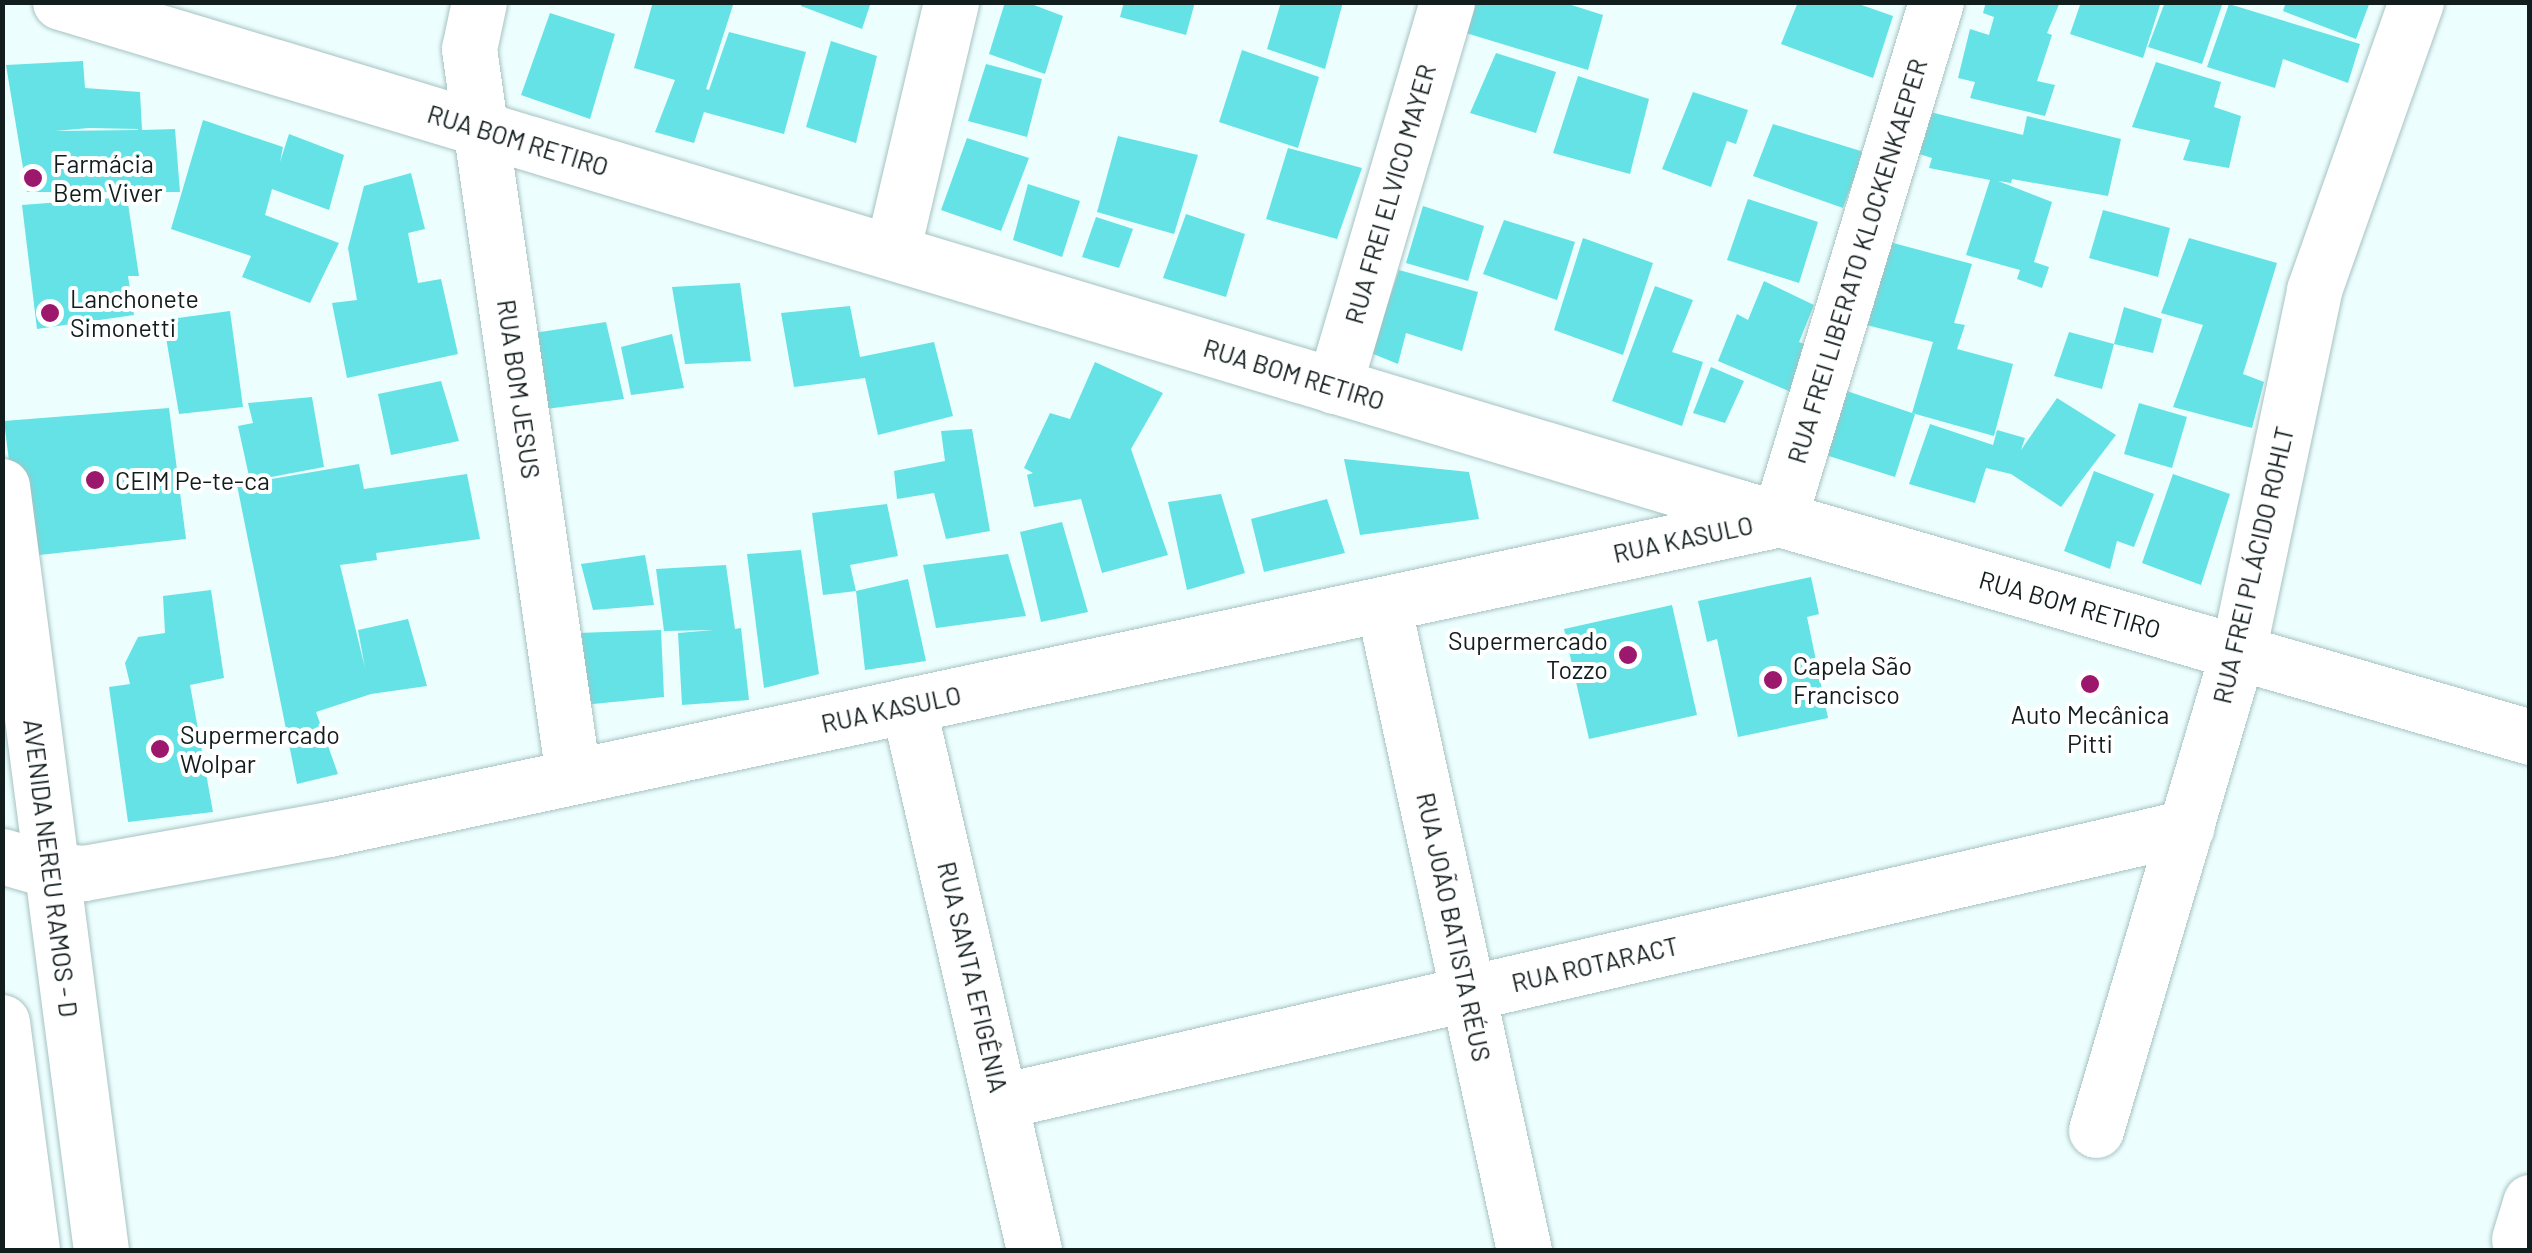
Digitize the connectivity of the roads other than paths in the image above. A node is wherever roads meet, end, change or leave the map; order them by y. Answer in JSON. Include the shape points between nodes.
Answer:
{"nodes":[{"id":1,"x":60,"y":2,"type":"edge"},
{"id":2,"x":479,"y":2,"type":"edge"},
{"id":3,"x":951,"y":2,"type":"edge"},
{"id":4,"x":1447,"y":2,"type":"edge"},
{"id":5,"x":1936,"y":2,"type":"edge"},
{"id":6,"x":2416,"y":2,"type":"edge"},
{"id":7,"x":482,"y":130,"type":"junction"},
{"id":8,"x":892,"y":252,"type":"junction"},
{"id":9,"x":1334,"y":386,"type":"junction"},
{"id":10,"x":2,"y":486,"type":"edge"},
{"id":11,"x":1779,"y":519,"type":"junction"},
{"id":12,"x":1383,"y":604,"type":"junction"},
{"id":13,"x":2238,"y":652,"type":"junction"},
{"id":14,"x":908,"y":705,"type":"junction"},
{"id":15,"x":2530,"y":738,"type":"edge"},
{"id":16,"x":573,"y":776,"type":"junction"},
{"id":17,"x":2187,"y":827,"type":"junction"},
{"id":18,"x":26,"y":863,"type":"edge"},
{"id":19,"x":1468,"y":993,"type":"junction"},
{"id":20,"x":2,"y":1022,"type":"edge"},
{"id":21,"x":1002,"y":1101,"type":"junction"},
{"id":22,"x":2096,"y":1130,"type":"dead end"},
{"id":23,"x":32,"y":1250,"type":"edge"},
{"id":24,"x":100,"y":1250,"type":"edge"},
{"id":25,"x":1034,"y":1250,"type":"edge"},
{"id":26,"x":1524,"y":1250,"type":"edge"}],
"edges":[{"from":1,"to":7,"type":"street","name":"RUA BOM RETIRO"},
{"from":2,"to":7,"type":"street","name":"RUA BOM JESUS","via":[[468,50]]},
{"from":3,"to":8,"type":"street"},
{"from":4,"to":9,"type":"street","name":"RUA FREI ELVICO MAYER"},
{"from":5,"to":11,"type":"street","name":"RUA FREI LIBERATO KLOCKENKAEPER"},
{"from":6,"to":13,"type":"street","name":"RUA FREI PLÁCIDO ROHLT","via":[[2314,290]]},
{"from":7,"to":8,"type":"street","name":"RUA BOM RETIRO"},
{"from":7,"to":16,"type":"street","name":"RUA BOM JESUS"},
{"from":8,"to":9,"type":"street","name":"RUA BOM RETIRO"},
{"from":9,"to":11,"type":"street","name":"RUA BOM RETIRO"},
{"from":10,"to":18,"type":"street","name":"AVENIDA NEREU RAMOS - D"},
{"from":11,"to":12,"type":"street","name":"RUA KASULO"},
{"from":11,"to":13,"type":"street","name":"RUA BOM RETIRO"},
{"from":12,"to":14,"type":"street","name":"RUA KASULO"},
{"from":12,"to":19,"type":"street","name":"RUA JOÃO BATISTA RÉUS"},
{"from":13,"to":15,"type":"street","name":"RUA BOM RETIRO"},
{"from":13,"to":17,"type":"street","name":"RUA FREI PLÁCIDO ROHLT"},
{"from":14,"to":16,"type":"street","name":"RUA KASULO"},
{"from":14,"to":21,"type":"street","name":"RUA SANTA EFIGÊNIA"},
{"from":16,"to":18,"type":"street","name":"RUA KASULO","via":[[84,873]]},
{"from":17,"to":19,"type":"street","name":"RUA ROTARACT"},
{"from":17,"to":22,"type":"street","name":"RUA FREI PLÁCIDO ROHLT"},
{"from":18,"to":24,"type":"street","name":"AVENIDA NEREU RAMOS - D"},
{"from":19,"to":21,"type":"street","name":"RUA ROTARACT"},
{"from":19,"to":26,"type":"street","name":"RUA JOÃO BATISTA RÉUS"},
{"from":20,"to":23,"type":"street"},
{"from":21,"to":25,"type":"street","name":"RUA SANTA EFIGÊNIA"}]}
